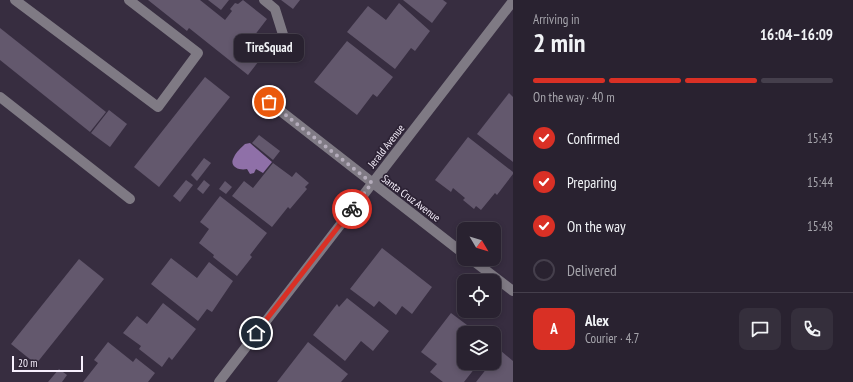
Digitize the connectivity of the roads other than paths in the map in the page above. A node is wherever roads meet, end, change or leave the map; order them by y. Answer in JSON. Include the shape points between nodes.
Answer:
{"nodes":[{"id":1,"x":15,"y":0,"type":"edge"},
{"id":2,"x":129,"y":0,"type":"edge"},
{"id":3,"x":264,"y":0,"type":"edge"},
{"id":4,"x":513,"y":1,"type":"edge"},
{"id":5,"x":286,"y":44,"type":"dead end"},
{"id":6,"x":0,"y":97,"type":"edge"},
{"id":7,"x":269,"y":102,"type":"dead end"},
{"id":8,"x":372,"y":183,"type":"junction"},
{"id":9,"x":130,"y":199,"type":"dead end"},
{"id":10,"x":457,"y":249,"type":"edge"},
{"id":11,"x":480,"y":266,"type":"edge"},
{"id":12,"x":513,"y":291,"type":"edge"},
{"id":13,"x":219,"y":382,"type":"edge"}],
"edges":[{"from":1,"to":2,"type":"street","via":[[158,107],[198,53]]},
{"from":3,"to":5,"type":"street","via":[[275,9]]},
{"from":4,"to":8,"type":"street","name":"Jerald Avenue"},
{"from":6,"to":9,"type":"street"},
{"from":7,"to":8,"type":"street","name":"Santa Cruz Avenue"},
{"from":8,"to":10,"type":"street","name":"Santa Cruz Avenue"},
{"from":8,"to":13,"type":"street","name":"Jerald Avenue"},
{"from":11,"to":12,"type":"street"}]}
